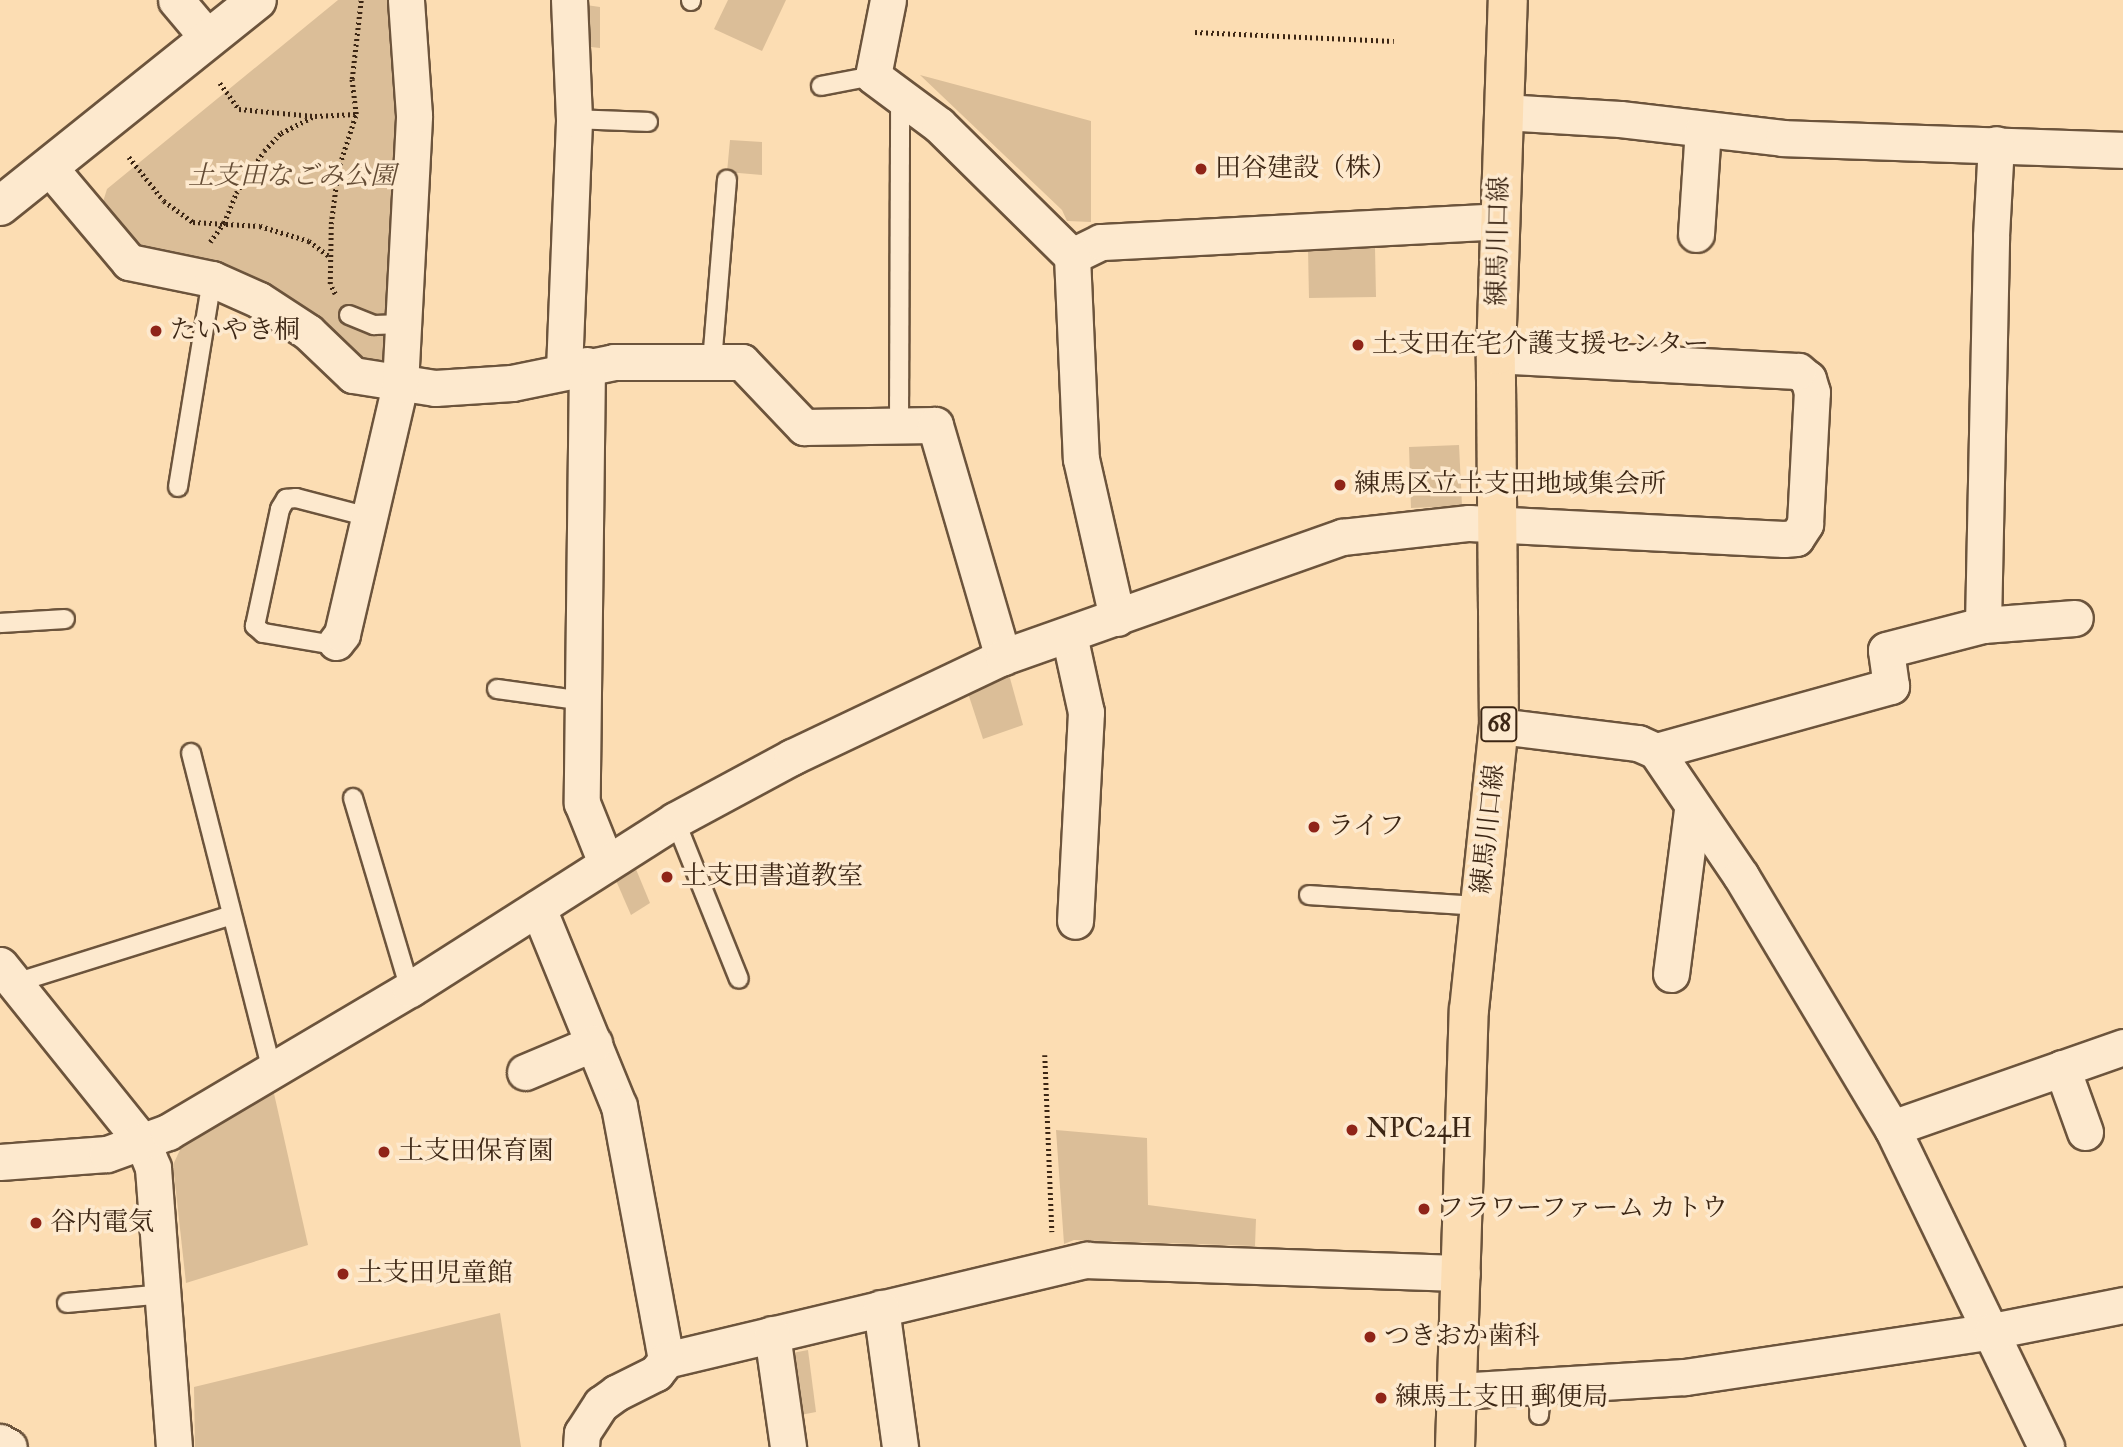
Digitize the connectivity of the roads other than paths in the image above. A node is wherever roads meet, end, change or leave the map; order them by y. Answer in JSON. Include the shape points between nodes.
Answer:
{"nodes":[{"id":1,"x":176,"y":0,"type":"edge"},
{"id":2,"x":257,"y":0,"type":"edge"},
{"id":3,"x":406,"y":0,"type":"edge"},
{"id":4,"x":569,"y":0,"type":"edge"},
{"id":5,"x":888,"y":0,"type":"edge"},
{"id":6,"x":1508,"y":0,"type":"edge"},
{"id":7,"x":208,"y":38,"type":"junction"},
{"id":8,"x":886,"y":84,"type":"junction"},
{"id":9,"x":821,"y":86,"type":"dead end"},
{"id":10,"x":1503,"y":112,"type":"junction"},
{"id":11,"x":574,"y":119,"type":"junction"},
{"id":12,"x":648,"y":122,"type":"dead end"},
{"id":13,"x":1703,"y":129,"type":"junction"},
{"id":14,"x":1996,"y":144,"type":"junction"},
{"id":15,"x":2123,"y":150,"type":"edge"},
{"id":16,"x":49,"y":167,"type":"junction"},
{"id":17,"x":727,"y":180,"type":"dead end"},
{"id":18,"x":0,"y":206,"type":"edge"},
{"id":19,"x":1500,"y":221,"type":"junction"},
{"id":20,"x":1696,"y":234,"type":"dead end"},
{"id":21,"x":1072,"y":256,"type":"junction"},
{"id":22,"x":208,"y":278,"type":"junction"},
{"id":23,"x":349,"y":315,"type":"road end"},
{"id":24,"x":403,"y":324,"type":"junction"},
{"id":25,"x":1496,"y":355,"type":"junction"},
{"id":26,"x":712,"y":362,"type":"junction"},
{"id":27,"x":576,"y":368,"type":"junction"},
{"id":28,"x":400,"y":385,"type":"junction"},
{"id":29,"x":898,"y":425,"type":"junction"},
{"id":30,"x":178,"y":488,"type":"dead end"},
{"id":31,"x":369,"y":517,"type":"junction"},
{"id":32,"x":1496,"y":526,"type":"junction"},
{"id":33,"x":1117,"y":618,"type":"junction"},
{"id":34,"x":2075,"y":618,"type":"dead end"},
{"id":35,"x":65,"y":619,"type":"dead end"},
{"id":36,"x":0,"y":624,"type":"edge"},
{"id":37,"x":1983,"y":625,"type":"junction"},
{"id":38,"x":1069,"y":635,"type":"junction"},
{"id":39,"x":336,"y":642,"type":"joint"},
{"id":40,"x":1003,"y":657,"type":"junction"},
{"id":41,"x":497,"y":689,"type":"dead end"},
{"id":42,"x":585,"y":701,"type":"junction"},
{"id":43,"x":1499,"y":726,"type":"junction"},
{"id":44,"x":1656,"y":751,"type":"junction"},
{"id":45,"x":191,"y":754,"type":"dead end"},
{"id":46,"x":353,"y":798,"type":"dead end"},
{"id":47,"x":1692,"y":808,"type":"junction"},
{"id":48,"x":674,"y":820,"type":"junction"},
{"id":49,"x":606,"y":863,"type":"junction"},
{"id":50,"x":1309,"y":895,"type":"dead end"},
{"id":51,"x":1480,"y":906,"type":"junction"},
{"id":52,"x":538,"y":908,"type":"junction"},
{"id":53,"x":232,"y":915,"type":"junction"},
{"id":54,"x":1075,"y":920,"type":"dead end"},
{"id":55,"x":8,"y":974,"type":"edge"},
{"id":56,"x":1671,"y":974,"type":"dead end"},
{"id":57,"x":740,"y":979,"type":"dead end"},
{"id":58,"x":410,"y":989,"type":"junction"},
{"id":59,"x":594,"y":1043,"type":"junction"},
{"id":60,"x":2123,"y":1047,"type":"edge"},
{"id":61,"x":2062,"y":1068,"type":"junction"},
{"id":62,"x":272,"y":1070,"type":"junction"},
{"id":63,"x":525,"y":1072,"type":"dead end"},
{"id":64,"x":1892,"y":1128,"type":"junction"},
{"id":65,"x":2085,"y":1132,"type":"dead end"},
{"id":66,"x":143,"y":1143,"type":"junction"},
{"id":67,"x":0,"y":1162,"type":"edge"},
{"id":68,"x":1462,"y":1273,"type":"junction"},
{"id":69,"x":164,"y":1294,"type":"junction"},
{"id":70,"x":67,"y":1303,"type":"dead end"},
{"id":71,"x":2123,"y":1305,"type":"edge"},
{"id":72,"x":881,"y":1308,"type":"junction"},
{"id":73,"x":1992,"y":1331,"type":"junction"},
{"id":74,"x":772,"y":1334,"type":"junction"},
{"id":75,"x":666,"y":1360,"type":"junction"},
{"id":76,"x":1457,"y":1391,"type":"junction"},
{"id":77,"x":0,"y":1442,"type":"edge"},
{"id":78,"x":9,"y":1447,"type":"edge"},
{"id":79,"x":174,"y":1447,"type":"edge"},
{"id":80,"x":581,"y":1447,"type":"edge"},
{"id":81,"x":788,"y":1447,"type":"edge"},
{"id":82,"x":900,"y":1447,"type":"edge"},
{"id":83,"x":1455,"y":1447,"type":"edge"},
{"id":84,"x":2046,"y":1447,"type":"edge"}],
"edges":[{"from":1,"to":7,"type":"street"},
{"from":2,"to":7,"type":"main road"},
{"from":3,"to":24,"type":"street","via":[[414,115]]},
{"from":4,"to":11,"type":"street"},
{"from":5,"to":8,"type":"street"},
{"from":6,"to":10,"type":"main road","name":"練馬川口線","number":"68"},
{"from":7,"to":16,"type":"main road"},
{"from":8,"to":9,"type":"lane"},
{"from":8,"to":21,"type":"street","via":[[939,125]]},
{"from":8,"to":29,"type":"lane"},
{"from":10,"to":13,"type":"street"},
{"from":10,"to":19,"type":"main road","name":"練馬川口線","number":"68"},
{"from":11,"to":12,"type":"lane"},
{"from":11,"to":27,"type":"street"},
{"from":13,"to":14,"type":"street","via":[[1830,141]]},
{"from":13,"to":20,"type":"street"},
{"from":14,"to":15,"type":"street"},
{"from":14,"to":37,"type":"street"},
{"from":16,"to":18,"type":"main road"},
{"from":16,"to":22,"type":"street","via":[[129,262]]},
{"from":17,"to":26,"type":"lane"},
{"from":19,"to":21,"type":"street","via":[[1101,242]]},
{"from":19,"to":25,"type":"main road","name":"練馬川口線","number":"68"},
{"from":21,"to":33,"type":"street","via":[[1081,459]]},
{"from":22,"to":28,"type":"street","via":[[259,300],[308,332],[352,374]]},
{"from":22,"to":30,"type":"lane"},
{"from":23,"to":24,"type":"lane","via":[[374,325]]},
{"from":24,"to":28,"type":"street"},
{"from":25,"to":32,"type":"main road","name":"練馬川口線","number":"68"},
{"from":25,"to":32,"type":"street","via":[[1798,371],[1808,379],[1812,392],[1805,524],[1797,538]]},
{"from":26,"to":27,"type":"street","via":[[614,362]]},
{"from":26,"to":29,"type":"street","via":[[742,362],[804,427]]},
{"from":27,"to":28,"type":"street","via":[[512,383],[435,388]]},
{"from":27,"to":42,"type":"street"},
{"from":28,"to":31,"type":"street"},
{"from":29,"to":40,"type":"street","via":[[934,425]]},
{"from":31,"to":39,"type":"street","via":[[342,634]]},
{"from":31,"to":39,"type":"lane","via":[[296,498],[286,499],[281,509],[255,626],[263,632]]},
{"from":32,"to":33,"type":"street","via":[[1461,523],[1342,537]]},
{"from":32,"to":43,"type":"main road","name":"練馬川口線","number":"68"},
{"from":33,"to":38,"type":"street"},
{"from":34,"to":37,"type":"street"},
{"from":35,"to":36,"type":"lane"},
{"from":37,"to":44,"type":"street","via":[[1886,650],[1891,686]]},
{"from":38,"to":40,"type":"street"},
{"from":38,"to":54,"type":"street","via":[[1086,712]]},
{"from":40,"to":48,"type":"street","via":[[792,757]]},
{"from":41,"to":42,"type":"lane"},
{"from":42,"to":49,"type":"street","via":[[582,803]]},
{"from":43,"to":44,"type":"street","via":[[1638,743]]},
{"from":43,"to":51,"type":"main road","name":"練馬川口線","number":"68"},
{"from":44,"to":47,"type":"street"},
{"from":45,"to":53,"type":"lane"},
{"from":46,"to":58,"type":"lane"},
{"from":47,"to":56,"type":"street"},
{"from":47,"to":64,"type":"street","via":[[1741,876]]},
{"from":48,"to":49,"type":"street"},
{"from":48,"to":57,"type":"lane"},
{"from":49,"to":52,"type":"street"},
{"from":50,"to":51,"type":"lane"},
{"from":51,"to":68,"type":"main road","name":"練馬川口線","number":"68","via":[[1469,1010]]},
{"from":52,"to":58,"type":"street"},
{"from":52,"to":59,"type":"street"},
{"from":53,"to":55,"type":"lane"},
{"from":53,"to":62,"type":"lane"},
{"from":55,"to":66,"type":"street"},
{"from":58,"to":62,"type":"street"},
{"from":59,"to":63,"type":"street"},
{"from":59,"to":75,"type":"street","via":[[619,1106]]},
{"from":60,"to":61,"type":"street"},
{"from":61,"to":64,"type":"street"},
{"from":61,"to":65,"type":"street"},
{"from":62,"to":66,"type":"street"},
{"from":64,"to":73,"type":"street"},
{"from":66,"to":67,"type":"street","via":[[107,1154]]},
{"from":66,"to":69,"type":"street","via":[[152,1168]]},
{"from":68,"to":72,"type":"street","via":[[1087,1259]]},
{"from":68,"to":76,"type":"main road","name":"練馬川口線","number":"68"},
{"from":69,"to":70,"type":"lane"},
{"from":69,"to":79,"type":"street"},
{"from":71,"to":73,"type":"street"},
{"from":72,"to":74,"type":"street"},
{"from":72,"to":82,"type":"street"},
{"from":73,"to":76,"type":"street","via":[[1540,1401]]},
{"from":73,"to":84,"type":"street"},
{"from":74,"to":75,"type":"street"},
{"from":74,"to":81,"type":"street"},
{"from":75,"to":80,"type":"street","via":[[656,1373],[601,1404],[582,1433]]},
{"from":76,"to":83,"type":"main road","name":"練馬川口線","number":"68"},
{"from":77,"to":78,"type":"street"}]}
